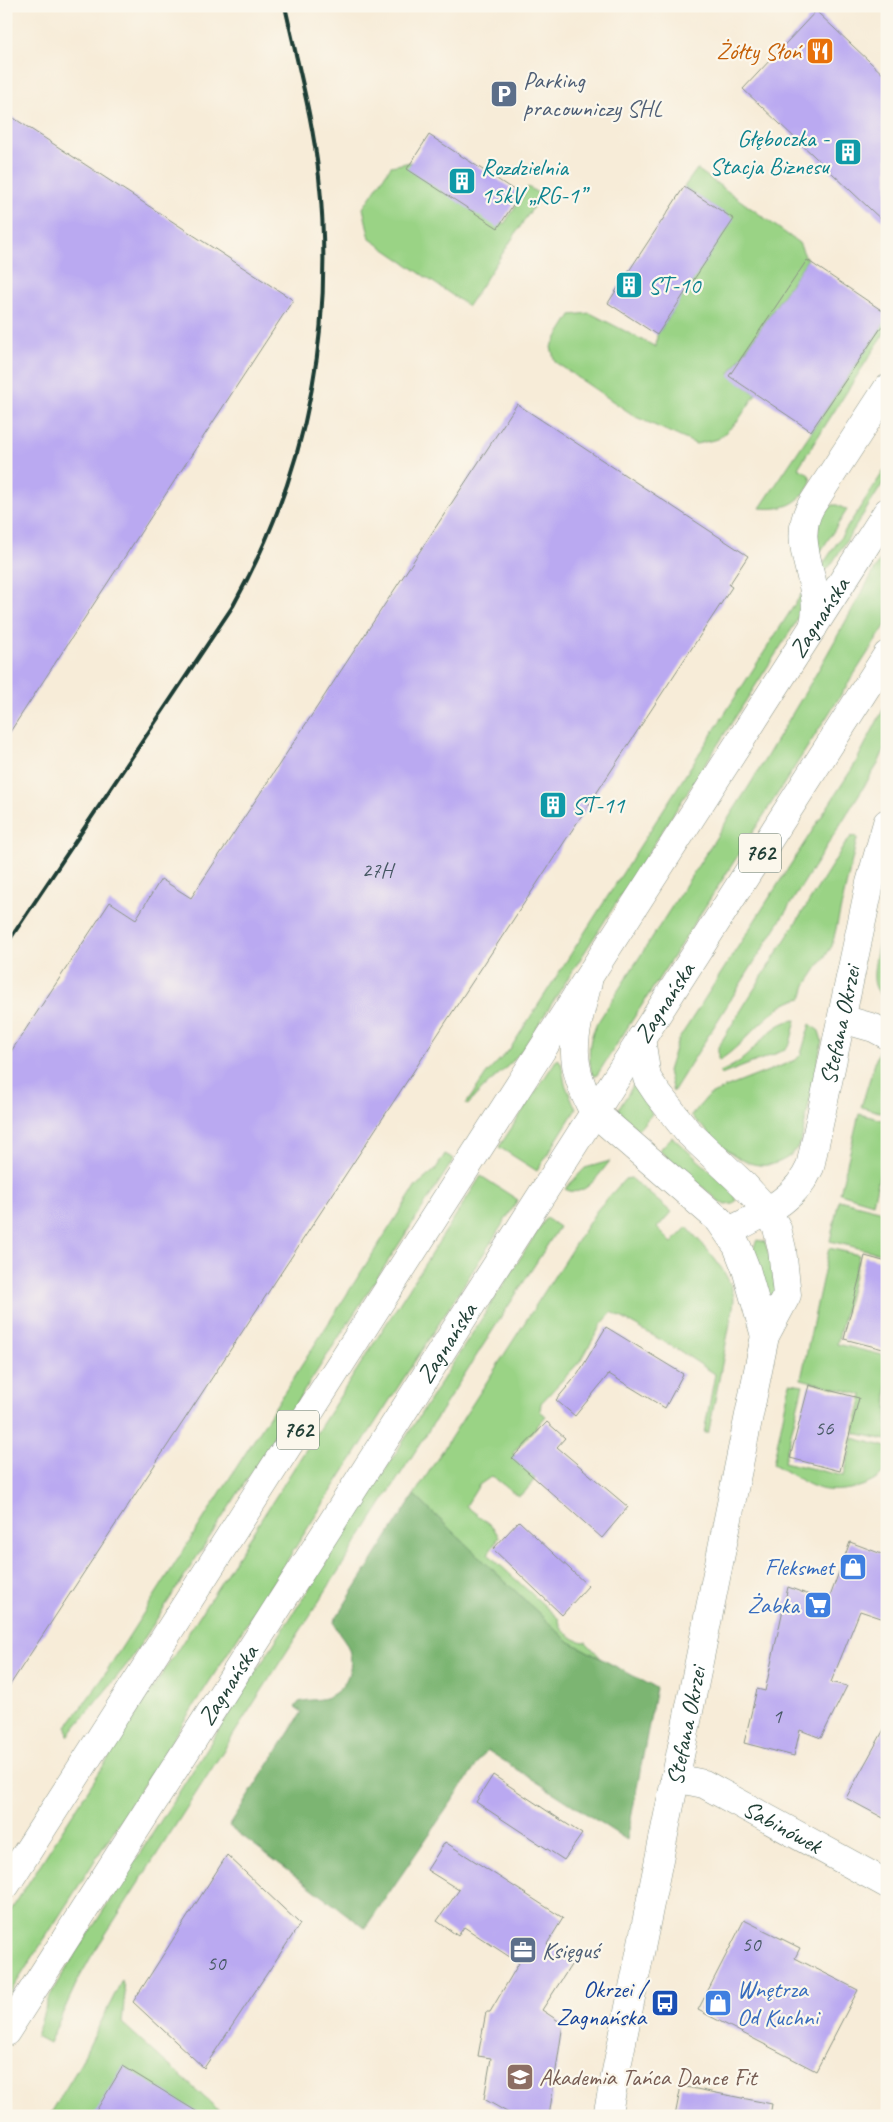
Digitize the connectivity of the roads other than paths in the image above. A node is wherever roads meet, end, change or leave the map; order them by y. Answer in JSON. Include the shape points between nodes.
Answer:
{"nodes":[{"id":1,"x":887,"y":389,"type":"edge"},
{"id":2,"x":887,"y":512,"type":"edge"},
{"id":3,"x":813,"y":628,"type":"junction"},
{"id":4,"x":887,"y":655,"type":"edge"},
{"id":5,"x":887,"y":823,"type":"edge"},
{"id":6,"x":590,"y":975,"type":"junction"},
{"id":7,"x":842,"y":1019,"type":"junction"},
{"id":8,"x":887,"y":1035,"type":"edge"},
{"id":9,"x":641,"y":1038,"type":"junction"},
{"id":10,"x":594,"y":1112,"type":"junction"},
{"id":11,"x":767,"y":1210,"type":"junction"},
{"id":12,"x":728,"y":1232,"type":"junction"},
{"id":13,"x":765,"y":1336,"type":"junction"},
{"id":14,"x":675,"y":1778,"type":"junction"},
{"id":15,"x":887,"y":1884,"type":"edge"},
{"id":16,"x":6,"y":1885,"type":"edge"},
{"id":17,"x":6,"y":2032,"type":"edge"},
{"id":18,"x":607,"y":2116,"type":"edge"}],
"edges":[{"from":1,"to":3,"type":"main road","via":[[804,520],[802,536],[816,598]]},
{"from":2,"to":3,"type":"main road","name":"Zagnańska","number":"762"},
{"from":3,"to":6,"type":"main road","name":"Zagnańska","number":"762"},
{"from":4,"to":9,"type":"main road","name":"Zagnańska","number":"762"},
{"from":5,"to":7,"type":"main road","name":"Stefana Okrzei","via":[[870,883]]},
{"from":6,"to":10,"type":"main road","name":"Stefana Okrzei","via":[[574,1035],[574,1054],[582,1092]]},
{"from":6,"to":16,"type":"main road","name":"Zagnańska","number":"762"},
{"from":7,"to":8,"type":"main road"},
{"from":7,"to":11,"type":"main road","name":"Stefana Okrzei","via":[[810,1167],[797,1190]]},
{"from":9,"to":10,"type":"main road","name":"Zagnańska","number":"762"},
{"from":9,"to":11,"type":"main road","name":"Stefana Okrzei","via":[[647,1078],[657,1093],[687,1131]]},
{"from":10,"to":12,"type":"main road","name":"Stefana Okrzei","via":[[719,1220]]},
{"from":10,"to":17,"type":"main road","name":"Zagnańska","number":"762"},
{"from":11,"to":12,"type":"main road","name":"Stefana Okrzei"},
{"from":11,"to":13,"type":"main road","name":"Stefana Okrzei","via":[[777,1228],[782,1249],[787,1295]]},
{"from":12,"to":13,"type":"main road","name":"Stefana Okrzei","via":[[746,1268]]},
{"from":13,"to":14,"type":"main road","name":"Stefana Okrzei"},
{"from":14,"to":15,"type":"main road","name":"Sabinówek","via":[[704,1784]]},
{"from":14,"to":18,"type":"main road","name":"Stefana Okrzei"}]}
